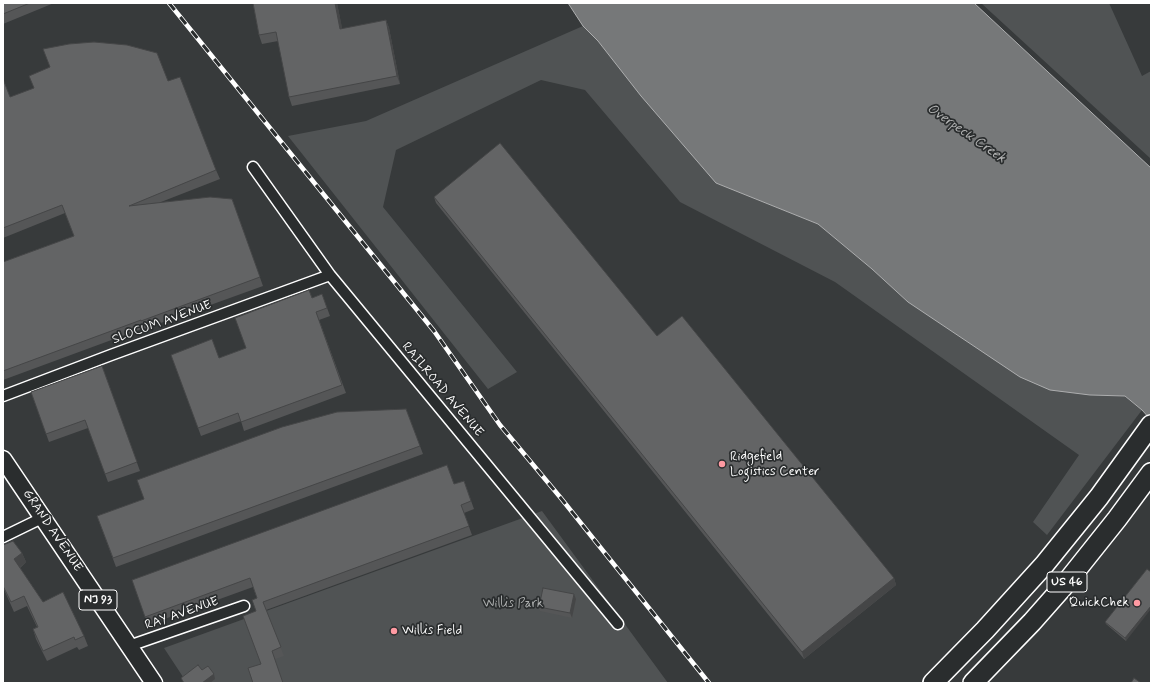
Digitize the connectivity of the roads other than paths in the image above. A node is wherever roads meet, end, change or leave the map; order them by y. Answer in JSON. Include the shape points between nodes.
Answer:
{"nodes":[{"id":1,"x":253,"y":167,"type":"dead end"},
{"id":2,"x":330,"y":275,"type":"junction"},
{"id":3,"x":3,"y":396,"type":"edge"},
{"id":4,"x":1151,"y":425,"type":"edge"},
{"id":5,"x":3,"y":459,"type":"edge"},
{"id":6,"x":1151,"y":473,"type":"edge"},
{"id":7,"x":42,"y":518,"type":"junction"},
{"id":8,"x":3,"y":537,"type":"edge"},
{"id":9,"x":244,"y":606,"type":"dead end"},
{"id":10,"x":618,"y":624,"type":"dead end"},
{"id":11,"x":129,"y":646,"type":"junction"},
{"id":12,"x":154,"y":683,"type":"edge"},
{"id":13,"x":933,"y":683,"type":"edge"},
{"id":14,"x":974,"y":683,"type":"edge"}],
"edges":[{"from":1,"to":2,"type":"street","name":"RAILROAD AVENUE"},
{"from":2,"to":3,"type":"street","name":"SLOCUM AVENUE"},
{"from":2,"to":10,"type":"street","name":"RAILROAD AVENUE"},
{"from":4,"to":13,"type":"highway","number":"US 46","via":[[1099,497],[1030,582]]},
{"from":5,"to":7,"type":"main road","name":"GRAND AVENUE","number":"NJ 93"},
{"from":6,"to":14,"type":"highway","number":"US 46","via":[[1065,584]]},
{"from":7,"to":8,"type":"street"},
{"from":7,"to":11,"type":"main road","name":"GRAND AVENUE","number":"NJ 93"},
{"from":9,"to":11,"type":"street","name":"RAY AVENUE"},
{"from":11,"to":12,"type":"main road","name":"GRAND AVENUE","number":"NJ 93"}]}
